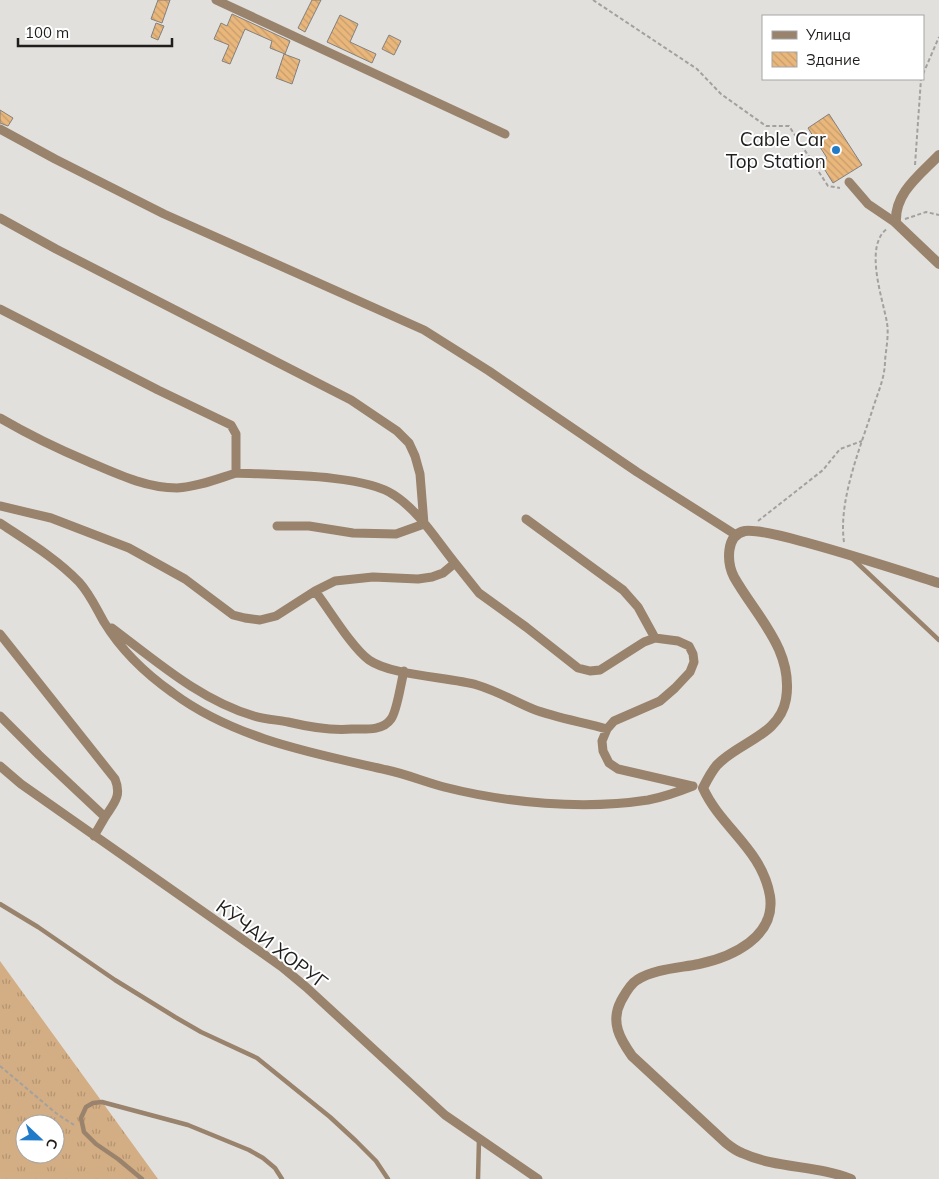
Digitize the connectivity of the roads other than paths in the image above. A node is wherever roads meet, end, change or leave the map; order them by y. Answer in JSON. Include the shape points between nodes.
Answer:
{"nodes":[{"id":1,"x":216,"y":0,"type":"edge"},
{"id":2,"x":0,"y":129,"type":"edge"},
{"id":3,"x":505,"y":134,"type":"dead end"},
{"id":4,"x":939,"y":155,"type":"edge"},
{"id":5,"x":852,"y":185,"type":"road end"},
{"id":6,"x":0,"y":218,"type":"edge"},
{"id":7,"x":896,"y":223,"type":"junction"},
{"id":8,"x":939,"y":264,"type":"edge"},
{"id":9,"x":0,"y":309,"type":"edge"},
{"id":10,"x":0,"y":418,"type":"edge"},
{"id":11,"x":236,"y":473,"type":"junction"},
{"id":12,"x":0,"y":506,"type":"edge"},
{"id":13,"x":526,"y":519,"type":"dead end"},
{"id":14,"x":0,"y":523,"type":"edge"},
{"id":15,"x":424,"y":524,"type":"junction"},
{"id":16,"x":277,"y":526,"type":"dead end"},
{"id":17,"x":740,"y":533,"type":"junction"},
{"id":18,"x":848,"y":554,"type":"junction"},
{"id":19,"x":455,"y":563,"type":"junction"},
{"id":20,"x":939,"y":583,"type":"edge"},
{"id":21,"x":315,"y":591,"type":"junction"},
{"id":22,"x":104,"y":622,"type":"junction"},
{"id":23,"x":0,"y":634,"type":"edge"},
{"id":24,"x":655,"y":638,"type":"junction"},
{"id":25,"x":939,"y":640,"type":"edge"},
{"id":26,"x":404,"y":672,"type":"junction"},
{"id":27,"x":0,"y":716,"type":"edge"},
{"id":28,"x":607,"y":729,"type":"junction"},
{"id":29,"x":0,"y":766,"type":"edge"},
{"id":30,"x":698,"y":787,"type":"junction"},
{"id":31,"x":105,"y":818,"type":"junction"},
{"id":32,"x":94,"y":836,"type":"junction"},
{"id":33,"x":0,"y":904,"type":"edge"},
{"id":34,"x":479,"y":1140,"type":"junction"},
{"id":35,"x":142,"y":1179,"type":"edge"},
{"id":36,"x":282,"y":1179,"type":"edge"},
{"id":37,"x":388,"y":1179,"type":"edge"},
{"id":38,"x":478,"y":1179,"type":"edge"},
{"id":39,"x":538,"y":1179,"type":"edge"},
{"id":40,"x":852,"y":1179,"type":"edge"}],
"edges":[{"from":1,"to":3,"type":"street"},
{"from":2,"to":17,"type":"street","via":[[164,214],[424,330],[637,472]]},
{"from":4,"to":7,"type":"street","via":[[903,192],[895,215]]},
{"from":5,"to":7,"type":"street","via":[[868,204]]},
{"from":6,"to":15,"type":"street","via":[[351,400],[397,431],[409,443],[415,456],[420,474]]},
{"from":7,"to":8,"type":"street"},
{"from":9,"to":11,"type":"street","via":[[231,425],[236,434]]},
{"from":10,"to":11,"type":"street","via":[[37,439],[119,475],[161,487],[194,486]]},
{"from":11,"to":15,"type":"street","via":[[320,478],[380,487],[406,504]]},
{"from":12,"to":21,"type":"street","via":[[51,518],[129,548],[185,579],[233,615],[260,620],[276,616]]},
{"from":13,"to":24,"type":"street","via":[[623,590],[638,607]]},
{"from":14,"to":22,"type":"street","via":[[53,559],[79,582]]},
{"from":15,"to":16,"type":"street","via":[[388,534]]},
{"from":15,"to":19,"type":"street"},
{"from":17,"to":18,"type":"street","via":[[778,535]]},
{"from":17,"to":30,"type":"street","via":[[730,547],[729,559],[734,575],[782,654],[787,676],[786,701],[766,732],[716,765]]},
{"from":18,"to":20,"type":"street"},
{"from":18,"to":25,"type":"lane"},
{"from":19,"to":21,"type":"street","via":[[432,577],[354,578],[335,581]]},
{"from":19,"to":24,"type":"street","via":[[479,593],[578,668],[600,670]]},
{"from":21,"to":26,"type":"street","via":[[360,652],[370,661]]},
{"from":22,"to":26,"type":"street","via":[[167,670],[205,694],[254,716],[307,726],[349,730],[378,728],[386,724],[392,718]]},
{"from":22,"to":30,"type":"street","via":[[120,645],[150,675],[194,707],[262,738],[297,749],[400,772],[460,790],[533,802],[619,803],[649,800]]},
{"from":23,"to":31,"type":"street","via":[[115,779],[118,794]]},
{"from":24,"to":28,"type":"street","via":[[678,641],[688,646],[694,662],[690,672],[660,701],[614,721]]},
{"from":26,"to":28,"type":"street","via":[[474,684],[542,712]]},
{"from":27,"to":31,"type":"street"},
{"from":28,"to":30,"type":"street","via":[[602,741],[603,751],[609,763],[618,769]]},
{"from":29,"to":32,"type":"street","name":"КӮЧАИ ХОРУГ"},
{"from":30,"to":40,"type":"street","via":[[750,850],[764,874],[770,897],[766,925],[758,937],[737,951],[635,981],[616,1009],[616,1028],[632,1056],[726,1143],[759,1159]]},
{"from":31,"to":32,"type":"street"},
{"from":32,"to":34,"type":"street","name":"КӮЧАИ ХОРУГ","via":[[282,967],[439,1110]]},
{"from":33,"to":37,"type":"lane","via":[[175,1017],[257,1058],[337,1123],[376,1161]]},
{"from":34,"to":38,"type":"lane"},
{"from":34,"to":39,"type":"street","name":"КӮЧАИ ХОРУГ"},
{"from":35,"to":36,"type":"lane","via":[[84,1132],[81,1118],[86,1107],[102,1102],[188,1125],[263,1158]]}]}
